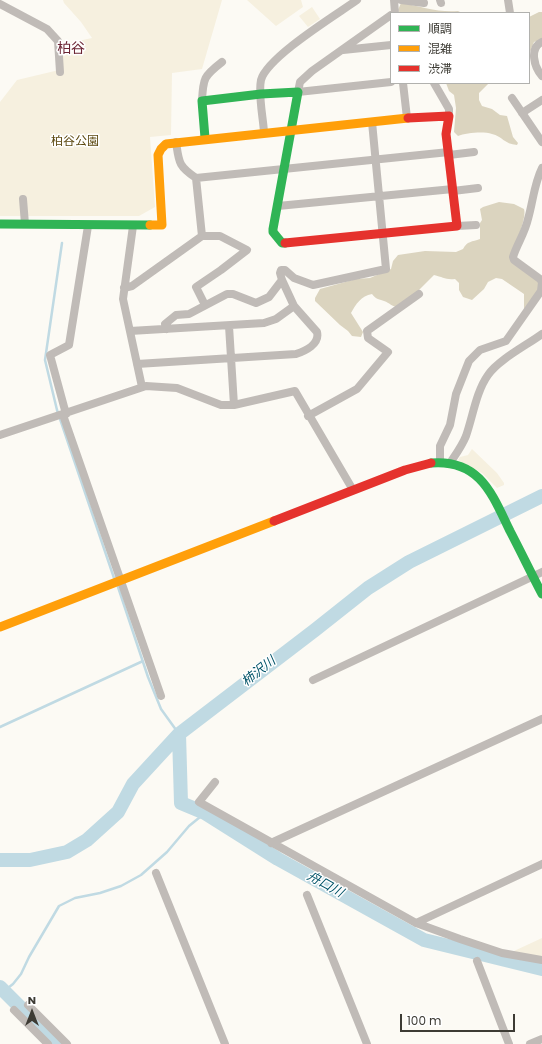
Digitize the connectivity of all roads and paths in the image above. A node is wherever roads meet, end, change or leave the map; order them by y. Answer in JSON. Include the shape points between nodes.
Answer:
{"nodes":[{"id":1,"x":357,"y":0,"type":"edge"},
{"id":2,"x":394,"y":0,"type":"edge"},
{"id":3,"x":401,"y":0,"type":"edge"},
{"id":4,"x":508,"y":0,"type":"edge"},
{"id":5,"x":424,"y":3,"type":"dead end"},
{"id":6,"x":0,"y":4,"type":"edge"},
{"id":7,"x":394,"y":12,"type":"edge"},
{"id":8,"x":510,"y":12,"type":"edge"},
{"id":9,"x":390,"y":16,"type":"edge"},
{"id":10,"x":542,"y":42,"type":"edge"},
{"id":11,"x":390,"y":45,"type":"edge"},
{"id":12,"x":342,"y":50,"type":"junction"},
{"id":13,"x":531,"y":58,"type":"edge"},
{"id":14,"x":222,"y":62,"type":"dead end"},
{"id":15,"x":60,"y":72,"type":"dead end"},
{"id":16,"x":542,"y":76,"type":"edge"},
{"id":17,"x":390,"y":82,"type":"edge"},
{"id":18,"x":404,"y":84,"type":"edge"},
{"id":19,"x":435,"y":84,"type":"edge"},
{"id":20,"x":298,"y":92,"type":"junction"},
{"id":21,"x":261,"y":94,"type":"junction"},
{"id":22,"x":512,"y":98,"type":"dead end"},
{"id":23,"x":542,"y":100,"type":"edge"},
{"id":24,"x":202,"y":101,"type":"junction"},
{"id":25,"x":522,"y":113,"type":"junction"},
{"id":26,"x":449,"y":116,"type":"junction"},
{"id":27,"x":407,"y":118,"type":"junction"},
{"id":28,"x":372,"y":122,"type":"junction"},
{"id":29,"x":291,"y":130,"type":"junction"},
{"id":30,"x":264,"y":132,"type":"junction"},
{"id":31,"x":205,"y":138,"type":"junction"},
{"id":32,"x":176,"y":142,"type":"junction"},
{"id":33,"x":542,"y":142,"type":"edge"},
{"id":34,"x":474,"y":152,"type":"dead end"},
{"id":35,"x":449,"y":153,"type":"junction"},
{"id":36,"x":376,"y":159,"type":"junction"},
{"id":37,"x":542,"y":168,"type":"edge"},
{"id":38,"x":284,"y":169,"type":"junction"},
{"id":39,"x":196,"y":178,"type":"junction"},
{"id":40,"x":540,"y":178,"type":"edge"},
{"id":41,"x":478,"y":188,"type":"dead end"},
{"id":42,"x":453,"y":190,"type":"junction"},
{"id":43,"x":379,"y":196,"type":"junction"},
{"id":44,"x":23,"y":199,"type":"dead end"},
{"id":45,"x":278,"y":206,"type":"junction"},
{"id":46,"x":0,"y":224,"type":"edge"},
{"id":47,"x":25,"y":224,"type":"junction"},
{"id":48,"x":476,"y":225,"type":"dead end"},
{"id":49,"x":88,"y":226,"type":"junction"},
{"id":50,"x":133,"y":226,"type":"junction"},
{"id":51,"x":457,"y":226,"type":"junction"},
{"id":52,"x":384,"y":233,"type":"junction"},
{"id":53,"x":202,"y":236,"type":"junction"},
{"id":54,"x":282,"y":280,"type":"junction"},
{"id":55,"x":124,"y":288,"type":"junction"},
{"id":56,"x":419,"y":294,"type":"dead end"},
{"id":57,"x":205,"y":305,"type":"junction"},
{"id":58,"x":294,"y":306,"type":"junction"},
{"id":59,"x":229,"y":326,"type":"junction"},
{"id":60,"x":167,"y":329,"type":"junction"},
{"id":61,"x":130,"y":331,"type":"junction"},
{"id":62,"x":542,"y":334,"type":"edge"},
{"id":63,"x":230,"y":358,"type":"junction"},
{"id":64,"x":137,"y":364,"type":"junction"},
{"id":65,"x":142,"y":387,"type":"junction"},
{"id":66,"x":234,"y":405,"type":"junction"},
{"id":67,"x":64,"y":414,"type":"junction"},
{"id":68,"x":308,"y":416,"type":"junction"},
{"id":69,"x":0,"y":435,"type":"edge"},
{"id":70,"x":440,"y":462,"type":"junction"},
{"id":71,"x":450,"y":463,"type":"junction"},
{"id":72,"x":353,"y":490,"type":"junction"},
{"id":73,"x":538,"y":574,"type":"edge"},
{"id":74,"x":121,"y":581,"type":"junction"},
{"id":75,"x":542,"y":594,"type":"edge"},
{"id":76,"x":0,"y":627,"type":"edge"},
{"id":77,"x":313,"y":680,"type":"dead end"},
{"id":78,"x":161,"y":696,"type":"dead end"},
{"id":79,"x":542,"y":719,"type":"edge"},
{"id":80,"x":215,"y":782,"type":"dead end"},
{"id":81,"x":271,"y":843,"type":"junction"},
{"id":82,"x":542,"y":864,"type":"edge"},
{"id":83,"x":156,"y":873,"type":"dead end"},
{"id":84,"x":307,"y":895,"type":"dead end"},
{"id":85,"x":416,"y":922,"type":"junction"},
{"id":86,"x":542,"y":960,"type":"edge"},
{"id":87,"x":477,"y":961,"type":"dead end"},
{"id":88,"x":28,"y":1005,"type":"dead end"},
{"id":89,"x":14,"y":1010,"type":"dead end"},
{"id":90,"x":542,"y":1039,"type":"edge"},
{"id":91,"x":48,"y":1044,"type":"edge"},
{"id":92,"x":67,"y":1044,"type":"edge"},
{"id":93,"x":225,"y":1044,"type":"edge"},
{"id":94,"x":367,"y":1044,"type":"edge"},
{"id":95,"x":509,"y":1044,"type":"edge"},
{"id":96,"x":530,"y":1044,"type":"edge"}],
"edges":[{"from":1,"to":21,"type":"street","via":[[293,44],[267,68],[261,82]]},
{"from":2,"to":7,"type":"street"},
{"from":3,"to":5,"type":"street"},
{"from":4,"to":8,"type":"street"},
{"from":6,"to":15,"type":"street","via":[[47,29],[58,41]]},
{"from":9,"to":12,"type":"street"},
{"from":10,"to":13,"type":"street","via":[[534,48]]},
{"from":11,"to":12,"type":"street"},
{"from":12,"to":20,"type":"street","via":[[300,82]]},
{"from":13,"to":16,"type":"street"},
{"from":14,"to":24,"type":"street","via":[[208,73],[203,84]]},
{"from":17,"to":20,"type":"street"},
{"from":18,"to":27,"type":"street"},
{"from":19,"to":26,"type":"street","via":[[449,109]]},
{"from":20,"to":21,"type":"street"},
{"from":20,"to":29,"type":"street"},
{"from":21,"to":24,"type":"street"},
{"from":21,"to":30,"type":"street"},
{"from":22,"to":25,"type":"street"},
{"from":23,"to":25,"type":"street"},
{"from":24,"to":31,"type":"street"},
{"from":25,"to":33,"type":"street"},
{"from":26,"to":27,"type":"street"},
{"from":26,"to":35,"type":"street","via":[[446,134]]},
{"from":27,"to":28,"type":"street"},
{"from":28,"to":29,"type":"street"},
{"from":28,"to":36,"type":"street"},
{"from":29,"to":30,"type":"street"},
{"from":29,"to":38,"type":"street"},
{"from":30,"to":31,"type":"street"},
{"from":31,"to":32,"type":"street"},
{"from":32,"to":39,"type":"street","via":[[182,166]]},
{"from":32,"to":50,"type":"street","via":[[166,144],[158,155],[162,225]]},
{"from":34,"to":35,"type":"street"},
{"from":35,"to":36,"type":"street"},
{"from":35,"to":42,"type":"street"},
{"from":36,"to":38,"type":"street"},
{"from":36,"to":43,"type":"street"},
{"from":37,"to":40,"type":"street"},
{"from":38,"to":39,"type":"street"},
{"from":38,"to":45,"type":"street"},
{"from":39,"to":53,"type":"street"},
{"from":40,"to":70,"type":"street","via":[[523,236],[513,257],[540,279],[541,291],[506,340],[480,350],[469,361],[456,394],[450,425],[440,446]]},
{"from":41,"to":42,"type":"street"},
{"from":42,"to":43,"type":"street"},
{"from":42,"to":51,"type":"street"},
{"from":43,"to":45,"type":"street"},
{"from":43,"to":52,"type":"street"},
{"from":44,"to":47,"type":"street"},
{"from":45,"to":52,"type":"street","via":[[272,232],[282,243]]},
{"from":46,"to":47,"type":"street"},
{"from":47,"to":49,"type":"street"},
{"from":48,"to":51,"type":"street"},
{"from":49,"to":50,"type":"street"},
{"from":49,"to":67,"type":"street","via":[[70,345],[50,355]]},
{"from":50,"to":55,"type":"street"},
{"from":51,"to":52,"type":"street"},
{"from":52,"to":54,"type":"street","via":[[386,269],[313,285],[294,278],[288,271],[281,270]]},
{"from":53,"to":55,"type":"street","via":[[140,281]]},
{"from":53,"to":57,"type":"street","via":[[217,236],[247,250],[196,287]]},
{"from":54,"to":57,"type":"street","via":[[269,297],[260,302],[251,302],[230,293]]},
{"from":54,"to":58,"type":"street"},
{"from":55,"to":61,"type":"street","via":[[123,303]]},
{"from":56,"to":68,"type":"street","via":[[367,331],[368,338],[388,352],[357,389]]},
{"from":57,"to":60,"type":"street","via":[[189,314],[176,315],[165,324]]},
{"from":58,"to":59,"type":"street","via":[[271,322]]},
{"from":58,"to":63,"type":"street","via":[[317,332],[314,344],[296,354]]},
{"from":59,"to":60,"type":"street"},
{"from":59,"to":63,"type":"street"},
{"from":60,"to":61,"type":"street"},
{"from":61,"to":64,"type":"street"},
{"from":62,"to":71,"type":"street","via":[[506,358],[488,374],[479,393],[465,438]]},
{"from":63,"to":64,"type":"street"},
{"from":63,"to":66,"type":"street"},
{"from":64,"to":65,"type":"street"},
{"from":65,"to":66,"type":"street","via":[[177,388],[221,405]]},
{"from":65,"to":67,"type":"street"},
{"from":66,"to":68,"type":"street","via":[[295,391]]},
{"from":67,"to":69,"type":"street"},
{"from":67,"to":74,"type":"street"},
{"from":68,"to":72,"type":"street"},
{"from":70,"to":71,"type":"street"},
{"from":70,"to":72,"type":"street","via":[[419,465]]},
{"from":71,"to":73,"type":"street","via":[[472,473],[490,490],[510,532]]},
{"from":72,"to":74,"type":"street"},
{"from":73,"to":75,"type":"street"},
{"from":73,"to":77,"type":"street"},
{"from":74,"to":76,"type":"street"},
{"from":74,"to":78,"type":"street"},
{"from":79,"to":81,"type":"street"},
{"from":80,"to":81,"type":"street","via":[[199,802]]},
{"from":81,"to":85,"type":"street"},
{"from":82,"to":85,"type":"street"},
{"from":83,"to":93,"type":"street"},
{"from":84,"to":94,"type":"street"},
{"from":85,"to":86,"type":"street","via":[[502,952]]},
{"from":87,"to":95,"type":"street"},
{"from":88,"to":92,"type":"street"},
{"from":89,"to":91,"type":"street"},
{"from":90,"to":96,"type":"street"}]}
